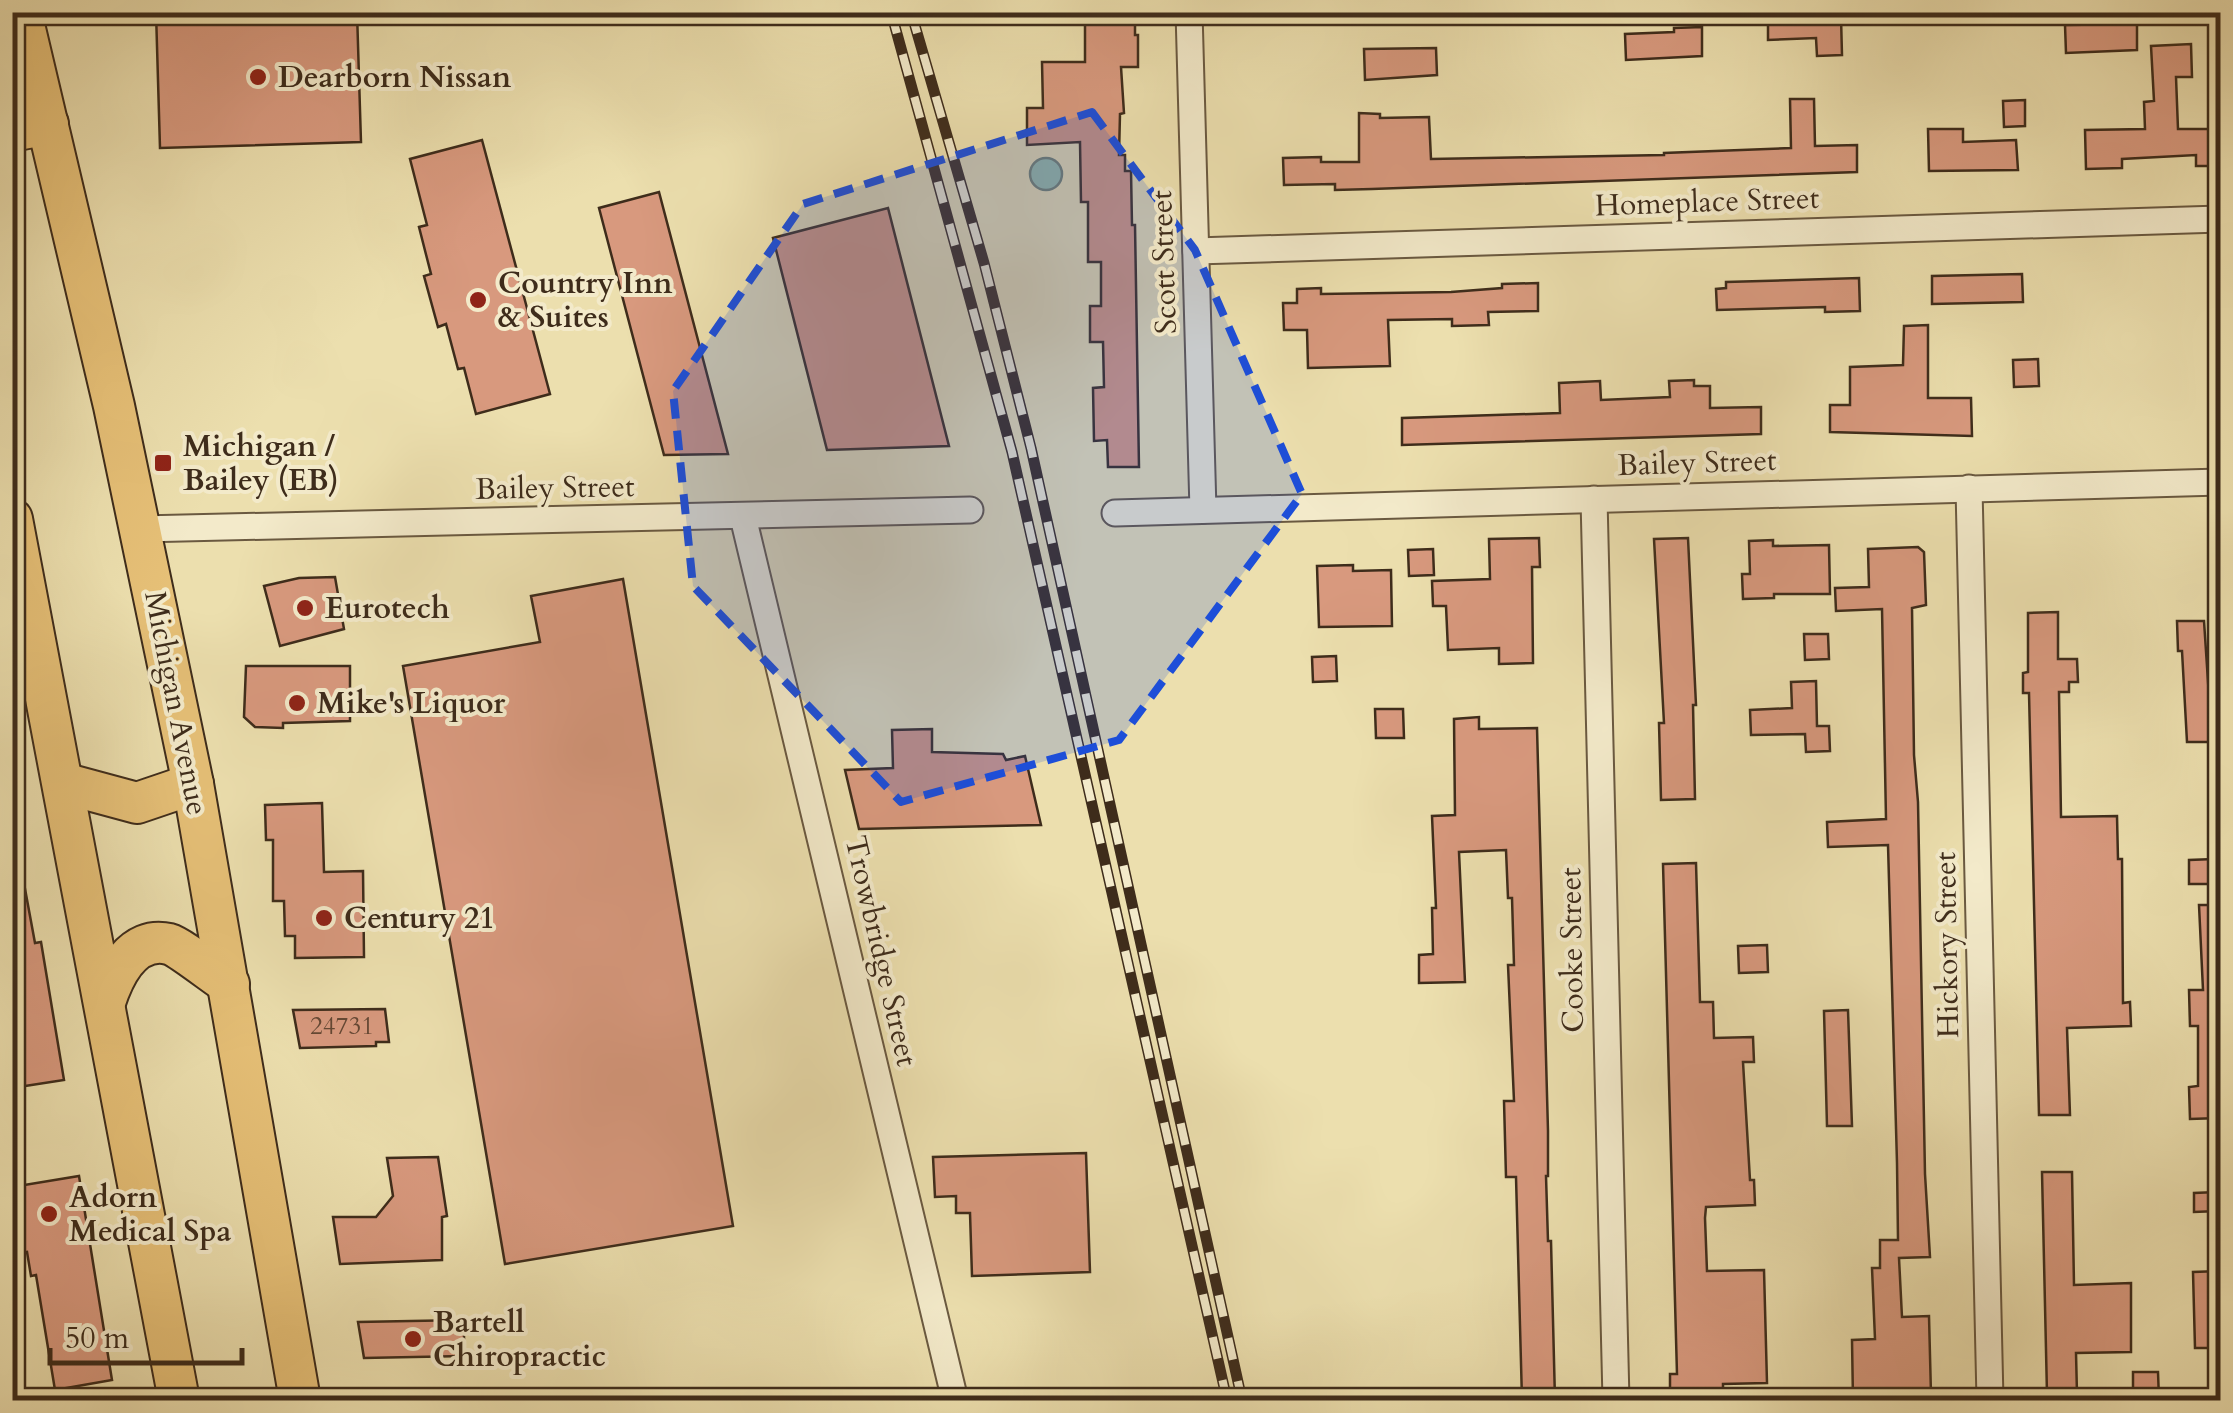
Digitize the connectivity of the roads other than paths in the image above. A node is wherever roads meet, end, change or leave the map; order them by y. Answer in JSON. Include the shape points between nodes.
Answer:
{"nodes":[{"id":1,"x":21,"y":12,"type":"edge"},
{"id":2,"x":1189,"y":12,"type":"edge"},
{"id":3,"x":30,"y":128,"type":"edge"},
{"id":4,"x":2220,"y":219,"type":"edge"},
{"id":5,"x":1196,"y":251,"type":"junction"},
{"id":6,"x":2220,"y":482,"type":"edge"},
{"id":7,"x":1969,"y":488,"type":"junction"},
{"id":8,"x":1594,"y":499,"type":"junction"},
{"id":9,"x":970,"y":510,"type":"dead end"},
{"id":10,"x":1203,"y":510,"type":"junction"},
{"id":11,"x":1115,"y":513,"type":"dead end"},
{"id":12,"x":743,"y":517,"type":"junction"},
{"id":13,"x":12,"y":519,"type":"edge"},
{"id":14,"x":141,"y":529,"type":"junction"},
{"id":15,"x":63,"y":783,"type":"junction"},
{"id":16,"x":193,"y":784,"type":"junction"},
{"id":17,"x":229,"y":984,"type":"junction"},
{"id":18,"x":105,"y":1002,"type":"junction"},
{"id":19,"x":179,"y":1400,"type":"edge"},
{"id":20,"x":300,"y":1400,"type":"edge"},
{"id":21,"x":955,"y":1400,"type":"edge"},
{"id":22,"x":1616,"y":1400,"type":"edge"},
{"id":23,"x":1990,"y":1400,"type":"edge"}],
"edges":[{"from":1,"to":3,"type":"main road","name":"Michigan Avenue"},
{"from":2,"to":5,"type":"street","name":"Scott Street"},
{"from":3,"to":14,"type":"main road","name":"Michigan Avenue"},
{"from":4,"to":5,"type":"street","name":"Homeplace Street"},
{"from":5,"to":10,"type":"street","name":"Scott Street"},
{"from":6,"to":7,"type":"street","name":"Bailey Street"},
{"from":7,"to":8,"type":"street","name":"Bailey Street"},
{"from":7,"to":23,"type":"street","name":"Hickory Street"},
{"from":8,"to":10,"type":"street","name":"Bailey Street"},
{"from":8,"to":22,"type":"street","name":"Cooke Street"},
{"from":9,"to":12,"type":"street","name":"Bailey Street"},
{"from":10,"to":11,"type":"street","name":"Bailey Street"},
{"from":12,"to":14,"type":"street","name":"Bailey Street"},
{"from":12,"to":21,"type":"street","name":"Trowbridge Street"},
{"from":13,"to":15,"type":"main road"},
{"from":14,"to":16,"type":"main road","name":"Michigan Avenue"},
{"from":15,"to":16,"type":"main road","via":[[137,803]]},
{"from":15,"to":18,"type":"main road"},
{"from":16,"to":17,"type":"main road","name":"Michigan Avenue"},
{"from":17,"to":18,"type":"main road","via":[[170,944],[151,945],[129,955]]},
{"from":17,"to":20,"type":"main road","name":"Michigan Avenue"},
{"from":18,"to":19,"type":"main road"}]}
